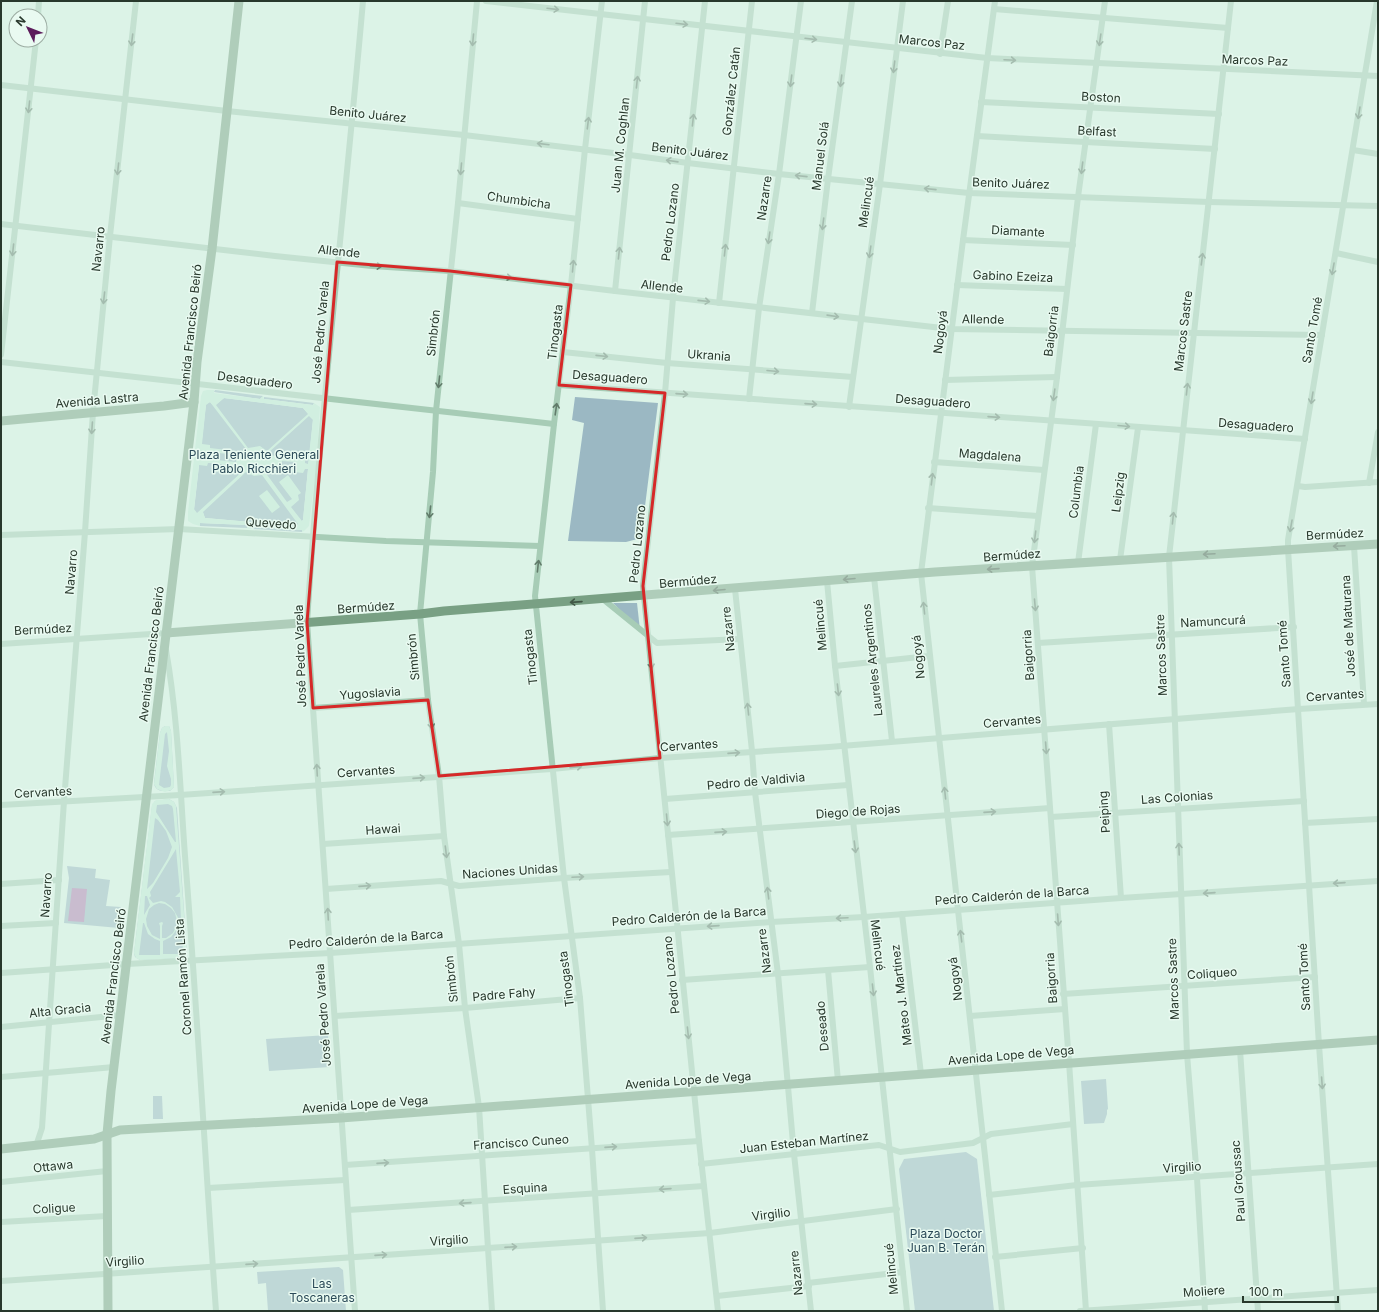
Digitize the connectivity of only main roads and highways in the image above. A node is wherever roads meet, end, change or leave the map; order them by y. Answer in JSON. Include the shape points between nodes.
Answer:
{"nodes":[{"id":1,"x":239,"y":1,"type":"edge"},
{"id":2,"x":194,"y":402,"type":"junction"},
{"id":3,"x":1,"y":421,"type":"edge"},
{"id":4,"x":1378,"y":544,"type":"edge"},
{"id":5,"x":166,"y":633,"type":"junction"},
{"id":6,"x":1378,"y":1040,"type":"edge"},
{"id":7,"x":107,"y":1134,"type":"junction"},
{"id":8,"x":1,"y":1150,"type":"edge"},
{"id":9,"x":108,"y":1311,"type":"edge"}],
"edges":[{"from":1,"to":2,"type":"main road","name":"Avenida Francisco Beiró"},
{"from":2,"to":3,"type":"main road","name":"Avenida Lastra"},
{"from":2,"to":5,"type":"main road","name":"Avenida Francisco Beiró"},
{"from":4,"to":5,"type":"main road","name":"Bermúdez","one_way":true,"via":[[920,573]]},
{"from":5,"to":7,"type":"main road","name":"Avenida Francisco Beiró"},
{"from":6,"to":7,"type":"main road","name":"Avenida Lope de Vega","via":[[341,1118],[120,1130]]},
{"from":7,"to":8,"type":"main road","name":"Avenida Lope de Vega","via":[[94,1139]]},
{"from":7,"to":9,"type":"main road","name":"Avenida Francisco Beiró"}]}
